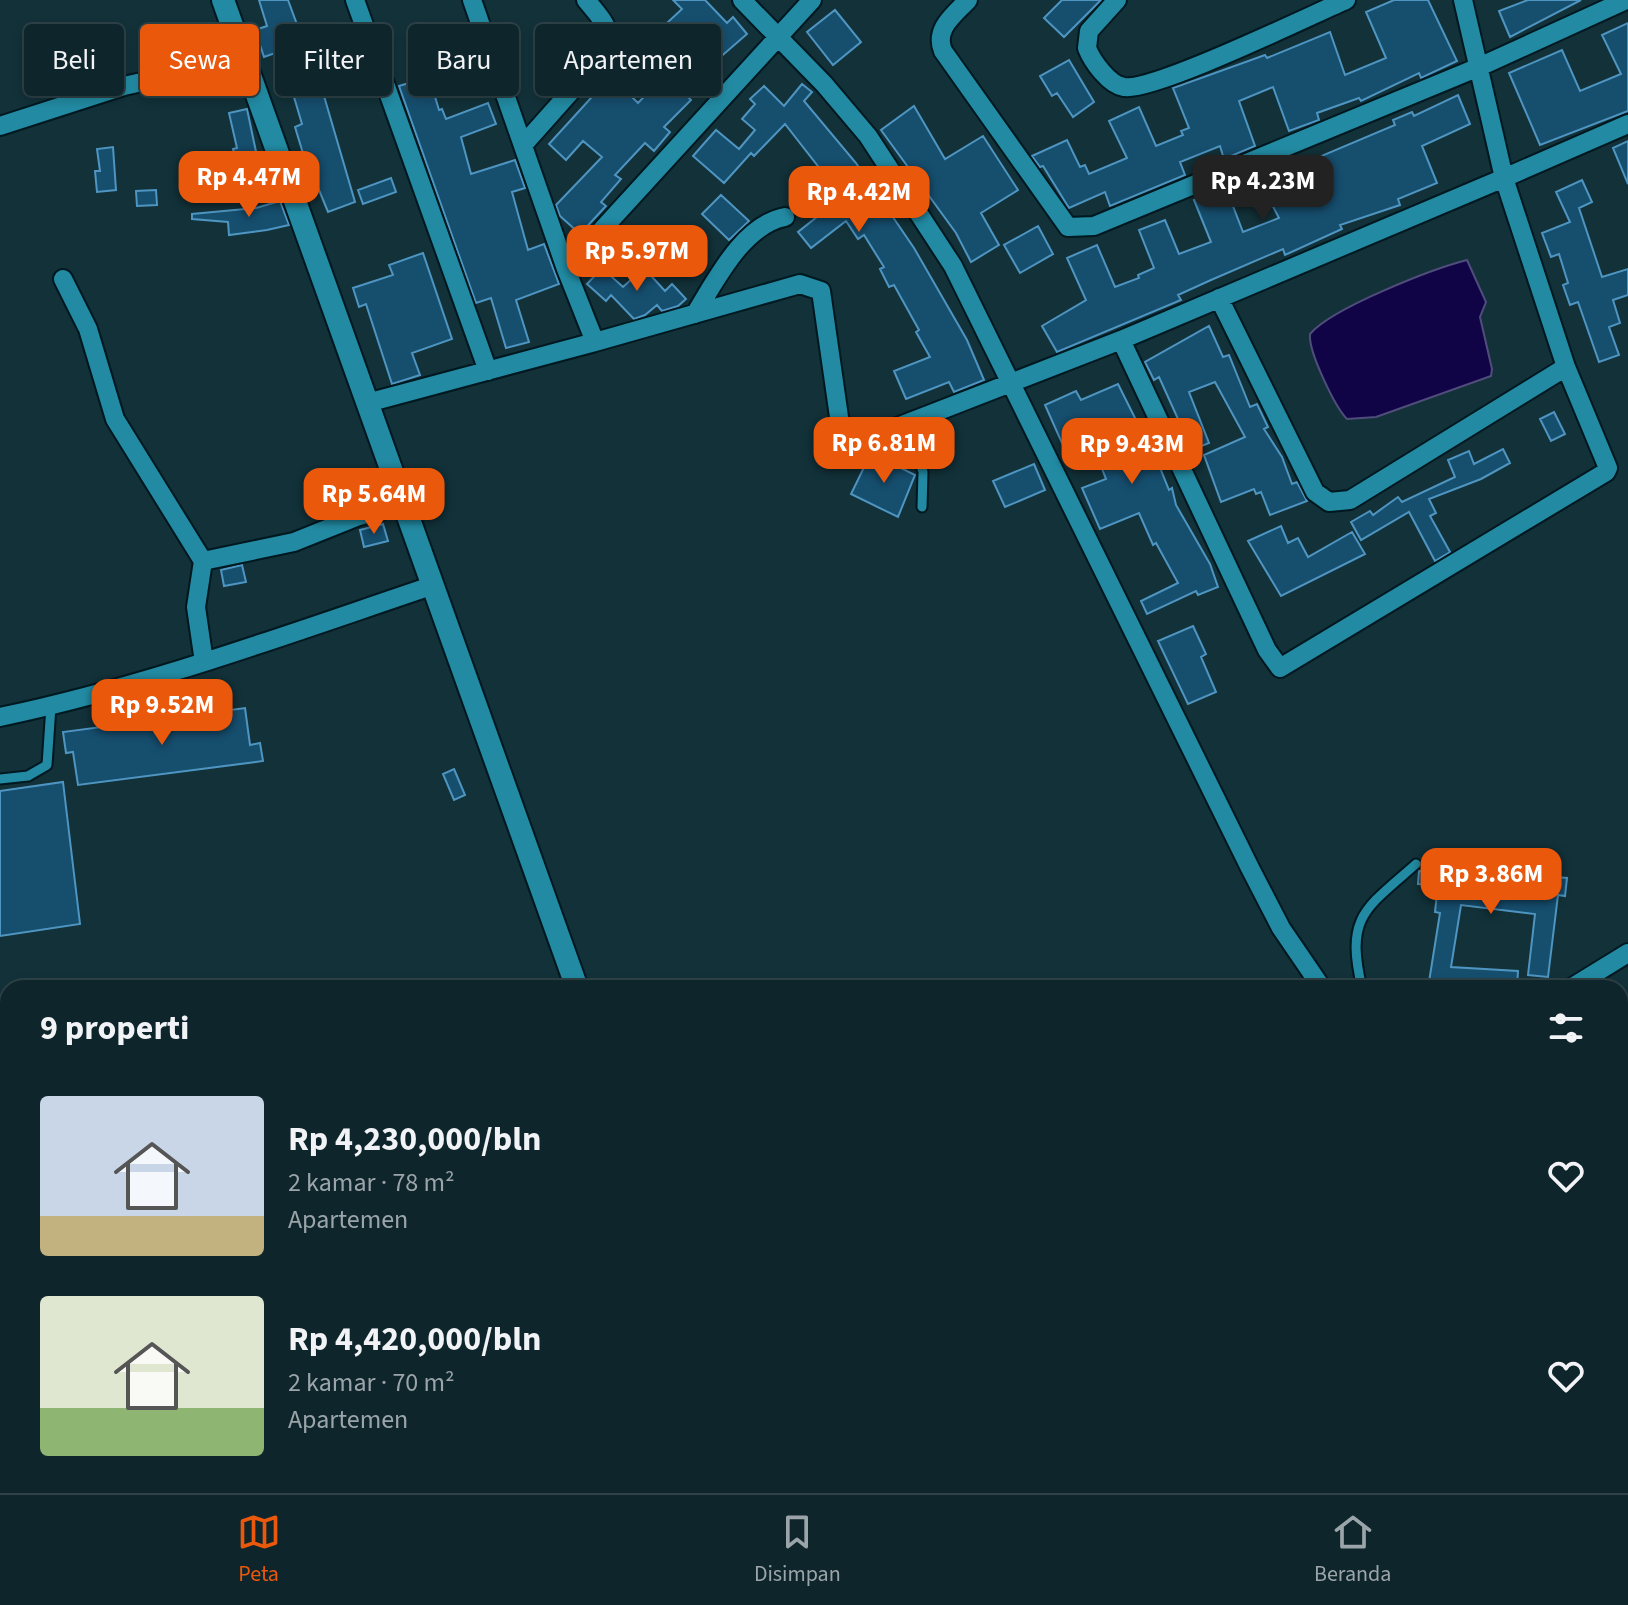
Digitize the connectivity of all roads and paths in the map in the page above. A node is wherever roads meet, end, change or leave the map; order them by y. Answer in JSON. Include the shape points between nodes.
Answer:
{"nodes":[{"id":1,"x":223,"y":0,"type":"edge"},
{"id":2,"x":355,"y":0,"type":"edge"},
{"id":3,"x":472,"y":0,"type":"edge"},
{"id":4,"x":586,"y":0,"type":"edge"},
{"id":5,"x":742,"y":0,"type":"edge"},
{"id":6,"x":812,"y":0,"type":"edge"},
{"id":7,"x":968,"y":0,"type":"edge"},
{"id":8,"x":1117,"y":0,"type":"edge"},
{"id":9,"x":1346,"y":0,"type":"edge"},
{"id":10,"x":1463,"y":0,"type":"edge"},
{"id":11,"x":1626,"y":0,"type":"edge"},
{"id":12,"x":232,"y":24,"type":"edge"},
{"id":13,"x":777,"y":37,"type":"junction"},
{"id":14,"x":1479,"y":67,"type":"junction"},
{"id":15,"x":140,"y":82,"type":"edge"},
{"id":16,"x":257,"y":96,"type":"edge"},
{"id":17,"x":1628,"y":124,"type":"edge"},
{"id":18,"x":0,"y":126,"type":"edge"},
{"id":19,"x":524,"y":144,"type":"junction"},
{"id":20,"x":1504,"y":178,"type":"junction"},
{"id":21,"x":785,"y":217,"type":"dead end"},
{"id":22,"x":566,"y":269,"type":"junction"},
{"id":23,"x":63,"y":279,"type":"dead end"},
{"id":24,"x":1219,"y":298,"type":"junction"},
{"id":25,"x":695,"y":314,"type":"junction"},
{"id":26,"x":1121,"y":340,"type":"junction"},
{"id":27,"x":595,"y":342,"type":"junction"},
{"id":28,"x":1566,"y":367,"type":"junction"},
{"id":29,"x":488,"y":371,"type":"junction"},
{"id":30,"x":1013,"y":383,"type":"junction"},
{"id":31,"x":367,"y":403,"type":"junction"},
{"id":32,"x":908,"y":425,"type":"junction"},
{"id":33,"x":404,"y":504,"type":"junction"},
{"id":34,"x":922,"y":507,"type":"dead end"},
{"id":35,"x":203,"y":561,"type":"junction"},
{"id":36,"x":434,"y":585,"type":"junction"},
{"id":37,"x":204,"y":662,"type":"junction"},
{"id":38,"x":51,"y":706,"type":"junction"},
{"id":39,"x":0,"y":717,"type":"edge"},
{"id":40,"x":0,"y":779,"type":"edge"},
{"id":41,"x":1416,"y":864,"type":"dead end"},
{"id":42,"x":1628,"y":953,"type":"edge"},
{"id":43,"x":574,"y":980,"type":"edge"},
{"id":44,"x":1317,"y":980,"type":"edge"},
{"id":45,"x":1360,"y":980,"type":"edge"},
{"id":46,"x":1584,"y":980,"type":"edge"}],
"edges":[{"from":1,"to":12,"type":"street"},
{"from":2,"to":29,"type":"street"},
{"from":3,"to":19,"type":"street"},
{"from":4,"to":19,"type":"street","via":[[608,28],[605,53]]},
{"from":5,"to":13,"type":"street"},
{"from":6,"to":13,"type":"street"},
{"from":7,"to":14,"type":"street","via":[[941,29],[943,51],[1068,227],[1077,229]]},
{"from":8,"to":9,"type":"street","via":[[1089,31],[1087,48],[1112,81],[1131,88]]},
{"from":10,"to":14,"type":"street"},
{"from":11,"to":14,"type":"street"},
{"from":13,"to":22,"type":"street"},
{"from":13,"to":30,"type":"street","via":[[833,94],[902,185],[953,266]]},
{"from":14,"to":20,"type":"street"},
{"from":15,"to":18,"type":"street"},
{"from":16,"to":31,"type":"street"},
{"from":17,"to":20,"type":"street"},
{"from":19,"to":22,"type":"street"},
{"from":20,"to":24,"type":"street"},
{"from":20,"to":28,"type":"street"},
{"from":21,"to":25,"type":"street","via":[[764,223],[747,239]]},
{"from":22,"to":27,"type":"street"},
{"from":23,"to":35,"type":"street","via":[[88,329],[115,419]]},
{"from":24,"to":26,"type":"street"},
{"from":24,"to":28,"type":"street","via":[[1315,492],[1329,502],[1350,500]]},
{"from":25,"to":27,"type":"street"},
{"from":25,"to":32,"type":"street","via":[[800,284],[814,286],[821,291],[846,444]]},
{"from":26,"to":28,"type":"street","via":[[1280,668],[1606,472]]},
{"from":26,"to":30,"type":"street"},
{"from":27,"to":29,"type":"street"},
{"from":29,"to":31,"type":"street"},
{"from":30,"to":32,"type":"street"},
{"from":30,"to":44,"type":"street","via":[[1250,868]]},
{"from":31,"to":33,"type":"street"},
{"from":32,"to":34,"type":"lane","via":[[923,472]]},
{"from":33,"to":35,"type":"street","via":[[294,542]]},
{"from":33,"to":36,"type":"street"},
{"from":35,"to":37,"type":"street","via":[[196,607]]},
{"from":36,"to":37,"type":"street"},
{"from":36,"to":43,"type":"street"},
{"from":37,"to":38,"type":"street"},
{"from":38,"to":39,"type":"street"},
{"from":38,"to":40,"type":"lane","via":[[47,765],[28,776]]},
{"from":41,"to":45,"type":"lane","via":[[1365,908],[1355,934]]},
{"from":42,"to":46,"type":"street"}]}
